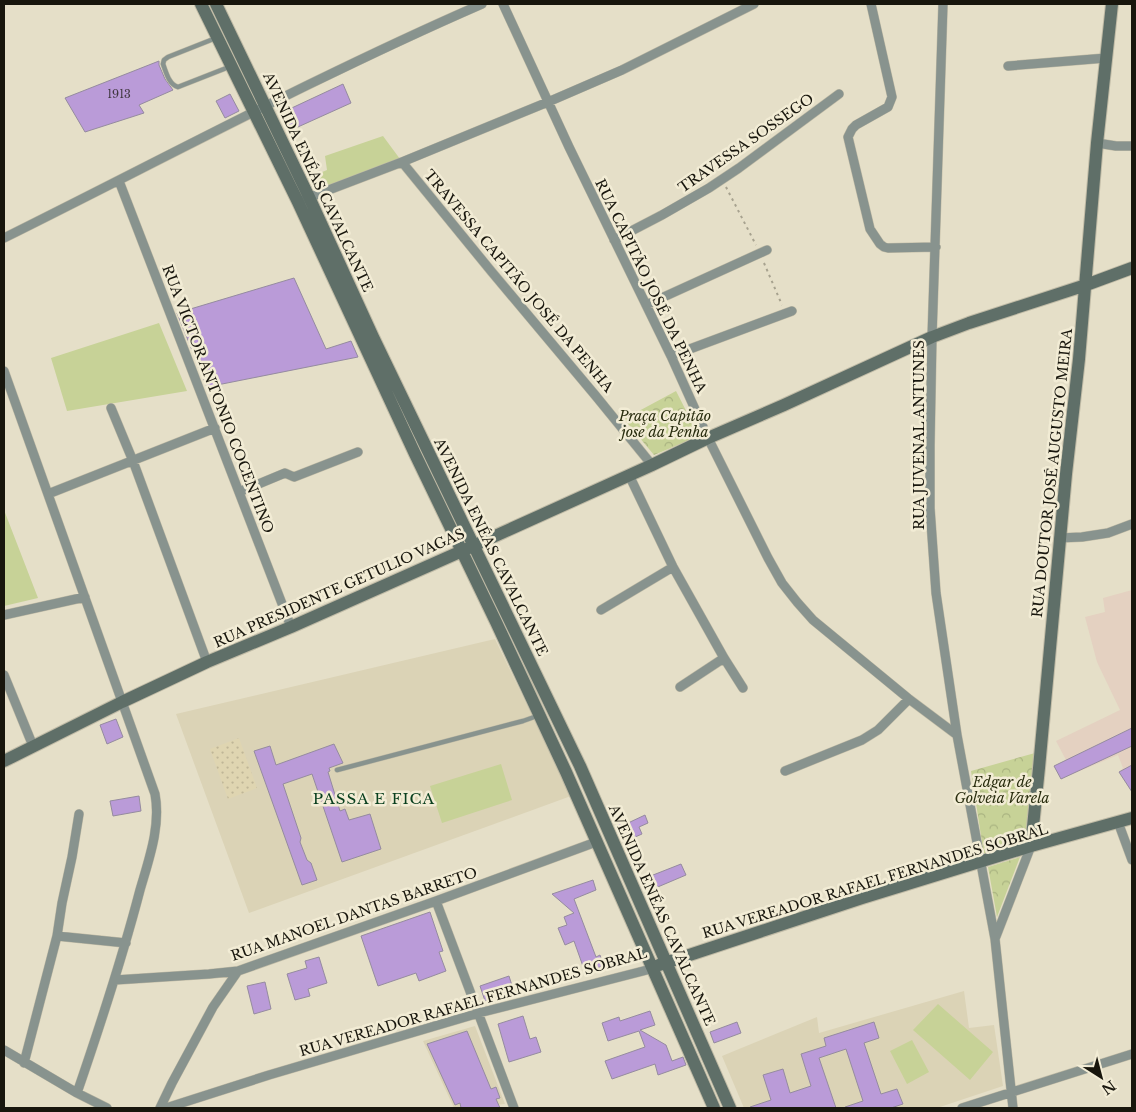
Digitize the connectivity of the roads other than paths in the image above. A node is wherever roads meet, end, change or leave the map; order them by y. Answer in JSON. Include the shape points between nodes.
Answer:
{"nodes":[{"id":1,"x":201,"y":4,"type":"edge"},
{"id":2,"x":216,"y":4,"type":"edge"},
{"id":3,"x":482,"y":4,"type":"edge"},
{"id":4,"x":503,"y":4,"type":"edge"},
{"id":5,"x":754,"y":4,"type":"edge"},
{"id":6,"x":871,"y":4,"type":"edge"},
{"id":7,"x":943,"y":4,"type":"edge"},
{"id":8,"x":1112,"y":4,"type":"edge"},
{"id":9,"x":218,"y":38,"type":"junction"},
{"id":10,"x":243,"y":58,"type":"junction"},
{"id":11,"x":1106,"y":58,"type":"junction"},
{"id":12,"x":231,"y":65,"type":"junction"},
{"id":13,"x":1008,"y":66,"type":"dead end"},
{"id":14,"x":839,"y":94,"type":"dead end"},
{"id":15,"x":548,"y":102,"type":"junction"},
{"id":16,"x":266,"y":106,"type":"junction"},
{"id":17,"x":254,"y":112,"type":"junction"},
{"id":18,"x":1097,"y":142,"type":"junction"},
{"id":19,"x":1132,"y":146,"type":"edge"},
{"id":20,"x":402,"y":162,"type":"junction"},
{"id":21,"x":119,"y":180,"type":"junction"},
{"id":22,"x":304,"y":200,"type":"junction"},
{"id":23,"x":4,"y":238,"type":"edge"},
{"id":24,"x":614,"y":240,"type":"junction"},
{"id":25,"x":936,"y":247,"type":"junction"},
{"id":26,"x":764,"y":252,"type":"road end"},
{"id":27,"x":1132,"y":268,"type":"edge"},
{"id":28,"x":336,"y":270,"type":"junction"},
{"id":29,"x":1086,"y":285,"type":"junction"},
{"id":30,"x":646,"y":305,"type":"junction"},
{"id":31,"x":789,"y":313,"type":"road end"},
{"id":32,"x":932,"y":337,"type":"junction"},
{"id":33,"x":671,"y":356,"type":"junction"},
{"id":34,"x":4,"y":371,"type":"edge"},
{"id":35,"x":111,"y":408,"type":"dead end"},
{"id":36,"x":215,"y":428,"type":"junction"},
{"id":37,"x":708,"y":438,"type":"junction"},
{"id":38,"x":426,"y":448,"type":"junction"},
{"id":39,"x":358,"y":452,"type":"dead end"},
{"id":40,"x":415,"y":454,"type":"junction"},
{"id":41,"x":133,"y":461,"type":"junction"},
{"id":42,"x":652,"y":465,"type":"junction"},
{"id":43,"x":629,"y":475,"type":"junction"},
{"id":44,"x":240,"y":492,"type":"junction"},
{"id":45,"x":48,"y":494,"type":"junction"},
{"id":46,"x":1132,"y":524,"type":"edge"},
{"id":47,"x":1059,"y":538,"type":"junction"},
{"id":48,"x":474,"y":545,"type":"junction"},
{"id":49,"x":462,"y":551,"type":"junction"},
{"id":50,"x":673,"y":567,"type":"junction"},
{"id":51,"x":85,"y":597,"type":"junction"},
{"id":52,"x":601,"y":610,"type":"dead end"},
{"id":53,"x":4,"y":615,"type":"edge"},
{"id":54,"x":508,"y":617,"type":"junction"},
{"id":55,"x":496,"y":622,"type":"junction"},
{"id":56,"x":291,"y":627,"type":"junction"},
{"id":57,"x":724,"y":658,"type":"junction"},
{"id":58,"x":208,"y":662,"type":"junction"},
{"id":59,"x":4,"y":675,"type":"edge"},
{"id":60,"x":680,"y":688,"type":"dead end"},
{"id":61,"x":743,"y":688,"type":"dead end"},
{"id":62,"x":909,"y":699,"type":"junction"},
{"id":63,"x":122,"y":702,"type":"junction"},
{"id":64,"x":539,"y":715,"type":"junction"},
{"id":65,"x":957,"y":735,"type":"junction"},
{"id":66,"x":33,"y":746,"type":"junction"},
{"id":67,"x":4,"y":762,"type":"edge"},
{"id":68,"x":580,"y":766,"type":"junction"},
{"id":69,"x":338,"y":770,"type":"dead end"},
{"id":70,"x":785,"y":771,"type":"dead end"},
{"id":71,"x":566,"y":772,"type":"junction"},
{"id":72,"x":79,"y":814,"type":"dead end"},
{"id":73,"x":1132,"y":818,"type":"edge"},
{"id":74,"x":1118,"y":822,"type":"junction"},
{"id":75,"x":596,"y":842,"type":"junction"},
{"id":76,"x":1031,"y":846,"type":"junction"},
{"id":77,"x":1132,"y":860,"type":"edge"},
{"id":78,"x":980,"y":862,"type":"junction"},
{"id":79,"x":436,"y":902,"type":"junction"},
{"id":80,"x":57,"y":936,"type":"junction"},
{"id":81,"x":995,"y":939,"type":"junction"},
{"id":82,"x":126,"y":943,"type":"junction"},
{"id":83,"x":667,"y":962,"type":"junction"},
{"id":84,"x":652,"y":967,"type":"junction"},
{"id":85,"x":238,"y":971,"type":"junction"},
{"id":86,"x":115,"y":980,"type":"junction"},
{"id":87,"x":479,"y":1013,"type":"junction"},
{"id":88,"x":4,"y":1050,"type":"edge"},
{"id":89,"x":1132,"y":1054,"type":"edge"},
{"id":90,"x":24,"y":1063,"type":"junction"},
{"id":91,"x":1011,"y":1092,"type":"junction"},
{"id":92,"x":77,"y":1094,"type":"junction"},
{"id":93,"x":727,"y":1107,"type":"edge"},
{"id":94,"x":107,"y":1108,"type":"edge"},
{"id":95,"x":160,"y":1108,"type":"edge"},
{"id":96,"x":166,"y":1108,"type":"edge"},
{"id":97,"x":514,"y":1108,"type":"edge"},
{"id":98,"x":714,"y":1108,"type":"edge"},
{"id":99,"x":962,"y":1108,"type":"edge"},
{"id":100,"x":1013,"y":1108,"type":"edge"}],
"edges":[{"from":1,"to":9,"type":"street","name":"AVENIDA ENÉAS CAVALCANTE"},
{"from":2,"to":10,"type":"street","name":"AVENIDA ENÉAS CAVALCANTE"},
{"from":3,"to":16,"type":"street"},
{"from":4,"to":15,"type":"street","name":"RUA CAPITÃO JOSÉ DA PENHA"},
{"from":5,"to":15,"type":"street","via":[[622,70]]},
{"from":6,"to":25,"type":"street","via":[[892,97],[888,107],[856,125],[848,138],[870,229],[884,247]]},
{"from":7,"to":25,"type":"street","name":"RUA JUVENAL ANTUNES"},
{"from":8,"to":11,"type":"street","name":"RUA DOUTOR JOSÉ AUGUSTO MEIRA"},
{"from":9,"to":12,"type":"street","name":"AVENIDA ENÉAS CAVALCANTE"},
{"from":9,"to":12,"type":"lane","via":[[164,60],[171,82],[178,87]]},
{"from":10,"to":12,"type":"street"},
{"from":10,"to":16,"type":"street","name":"AVENIDA ENÉAS CAVALCANTE"},
{"from":11,"to":13,"type":"street"},
{"from":11,"to":18,"type":"street","name":"RUA DOUTOR JOSÉ AUGUSTO MEIRA"},
{"from":12,"to":17,"type":"street","name":"AVENIDA ENÉAS CAVALCANTE"},
{"from":14,"to":24,"type":"street","name":"TRAVESSA SOSSEGO","via":[[709,188]]},
{"from":15,"to":20,"type":"street"},
{"from":15,"to":24,"type":"street","name":"RUA CAPITÃO JOSÉ DA PENHA"},
{"from":16,"to":17,"type":"street"},
{"from":16,"to":22,"type":"street","name":"AVENIDA ENÉAS CAVALCANTE"},
{"from":17,"to":21,"type":"street"},
{"from":17,"to":22,"type":"street","name":"AVENIDA ENÉAS CAVALCANTE"},
{"from":18,"to":19,"type":"street"},
{"from":18,"to":29,"type":"street","name":"RUA DOUTOR JOSÉ AUGUSTO MEIRA"},
{"from":20,"to":22,"type":"street"},
{"from":20,"to":42,"type":"street","name":"TRAVESSA CAPITÃO JOSÉ DA PENHA"},
{"from":21,"to":23,"type":"street"},
{"from":21,"to":36,"type":"street","name":"RUA VICTOR ANTONIO COCENTINO"},
{"from":22,"to":28,"type":"street","name":"AVENIDA ENÉAS CAVALCANTE"},
{"from":24,"to":30,"type":"street","name":"RUA CAPITÃO JOSÉ DA PENHA"},
{"from":25,"to":32,"type":"street","name":"RUA JUVENAL ANTUNES"},
{"from":26,"to":30,"type":"street"},
{"from":27,"to":29,"type":"street","name":"RUA PRESIDENTE GETULIO VAGAS"},
{"from":28,"to":38,"type":"street","name":"AVENIDA ENÉAS CAVALCANTE","via":[[374,338]]},
{"from":28,"to":40,"type":"street","name":"AVENIDA ENÉAS CAVALCANTE"},
{"from":29,"to":32,"type":"street","name":"RUA PRESIDENTE GETULIO VAGAS"},
{"from":29,"to":47,"type":"street","name":"RUA DOUTOR JOSÉ AUGUSTO MEIRA"},
{"from":30,"to":33,"type":"street","name":"RUA CAPITÃO JOSÉ DA PENHA"},
{"from":31,"to":33,"type":"street"},
{"from":32,"to":37,"type":"street","name":"RUA PRESIDENTE GETULIO VAGAS"},
{"from":32,"to":65,"type":"street","name":"RUA JUVENAL ANTUNES","via":[[930,508],[936,593]]},
{"from":33,"to":37,"type":"street","name":"RUA CAPITÃO JOSÉ DA PENHA"},
{"from":34,"to":45,"type":"street"},
{"from":35,"to":41,"type":"street"},
{"from":36,"to":41,"type":"street"},
{"from":36,"to":44,"type":"street","name":"RUA VICTOR ANTONIO COCENTINO"},
{"from":37,"to":42,"type":"street","name":"RUA PRESIDENTE GETULIO VAGAS"},
{"from":37,"to":62,"type":"street","name":"RUA CAPITÃO JOSÉ DA PENHA","via":[[782,583],[813,620]]},
{"from":38,"to":40,"type":"street"},
{"from":38,"to":48,"type":"street","name":"AVENIDA ENÉAS CAVALCANTE"},
{"from":39,"to":44,"type":"street","via":[[294,478],[285,473]]},
{"from":40,"to":49,"type":"street","name":"AVENIDA ENÉAS CAVALCANTE"},
{"from":41,"to":45,"type":"street"},
{"from":41,"to":58,"type":"street"},
{"from":42,"to":43,"type":"street","name":"RUA PRESIDENTE GETULIO VAGAS"},
{"from":43,"to":48,"type":"street","name":"RUA PRESIDENTE GETULIO VAGAS"},
{"from":43,"to":50,"type":"street"},
{"from":44,"to":56,"type":"street","name":"RUA VICTOR ANTONIO COCENTINO"},
{"from":45,"to":51,"type":"street"},
{"from":46,"to":47,"type":"street","via":[[1108,533]]},
{"from":47,"to":76,"type":"street","name":"RUA DOUTOR JOSÉ AUGUSTO MEIRA"},
{"from":48,"to":49,"type":"street","name":"RUA PRESIDENTE GETULIO VAGAS"},
{"from":48,"to":54,"type":"street","name":"AVENIDA ENÉAS CAVALCANTE"},
{"from":49,"to":55,"type":"street","name":"AVENIDA ENÉAS CAVALCANTE"},
{"from":49,"to":56,"type":"street","name":"RUA PRESIDENTE GETULIO VAGAS"},
{"from":50,"to":52,"type":"street"},
{"from":50,"to":57,"type":"street"},
{"from":51,"to":53,"type":"street"},
{"from":51,"to":63,"type":"street"},
{"from":54,"to":55,"type":"street"},
{"from":54,"to":68,"type":"street","name":"AVENIDA ENÉAS CAVALCANTE"},
{"from":55,"to":64,"type":"street","name":"AVENIDA ENÉAS CAVALCANTE"},
{"from":56,"to":58,"type":"street","name":"RUA PRESIDENTE GETULIO VAGAS"},
{"from":57,"to":60,"type":"street"},
{"from":57,"to":61,"type":"street"},
{"from":58,"to":63,"type":"street","name":"RUA PRESIDENTE GETULIO VAGAS"},
{"from":59,"to":66,"type":"street"},
{"from":62,"to":65,"type":"street","name":"RUA CAPITÃO JOSÉ DA PENHA"},
{"from":62,"to":70,"type":"street","via":[[878,730],[862,740]]},
{"from":63,"to":66,"type":"street","name":"RUA PRESIDENTE GETULIO VAGAS"},
{"from":63,"to":82,"type":"street","via":[[157,804],[152,847]]},
{"from":64,"to":69,"type":"lane"},
{"from":64,"to":71,"type":"street","name":"AVENIDA ENÉAS CAVALCANTE"},
{"from":65,"to":78,"type":"street","name":"RUA JUVENAL ANTUNES"},
{"from":66,"to":67,"type":"street","name":"RUA PRESIDENTE GETULIO VAGAS"},
{"from":68,"to":71,"type":"street"},
{"from":68,"to":83,"type":"street","name":"AVENIDA ENÉAS CAVALCANTE"},
{"from":71,"to":75,"type":"street","name":"AVENIDA ENÉAS CAVALCANTE"},
{"from":72,"to":80,"type":"street"},
{"from":73,"to":74,"type":"street","name":"RUA VEREADOR RAFAEL FERNANDES SOBRAL"},
{"from":74,"to":76,"type":"street","name":"RUA VEREADOR RAFAEL FERNANDES SOBRAL"},
{"from":74,"to":77,"type":"street"},
{"from":75,"to":79,"type":"street","name":"RUA MANOEL DANTAS BARRETO"},
{"from":75,"to":84,"type":"street","name":"AVENIDA ENÉAS CAVALCANTE"},
{"from":76,"to":78,"type":"street","name":"RUA VEREADOR RAFAEL FERNANDES SOBRAL"},
{"from":76,"to":81,"type":"street","name":"RUA DOUTOR JOSÉ AUGUSTO MEIRA"},
{"from":78,"to":81,"type":"street","name":"RUA JUVENAL ANTUNES"},
{"from":78,"to":83,"type":"street","name":"RUA VEREADOR RAFAEL FERNANDES SOBRAL"},
{"from":79,"to":85,"type":"street","name":"RUA MANOEL DANTAS BARRETO"},
{"from":79,"to":87,"type":"street"},
{"from":80,"to":82,"type":"street"},
{"from":80,"to":90,"type":"street"},
{"from":81,"to":91,"type":"street","name":"RUA JUVENAL ANTUNES"},
{"from":82,"to":86,"type":"street"},
{"from":83,"to":84,"type":"street","name":"RUA VEREADOR RAFAEL FERNANDES SOBRAL"},
{"from":83,"to":93,"type":"street","name":"AVENIDA ENÉAS CAVALCANTE"},
{"from":84,"to":87,"type":"street","name":"RUA VEREADOR RAFAEL FERNANDES SOBRAL"},
{"from":84,"to":98,"type":"street","name":"AVENIDA ENÉAS CAVALCANTE"},
{"from":85,"to":86,"type":"street","name":"RUA MANOEL DANTAS BARRETO"},
{"from":85,"to":95,"type":"street","via":[[213,1007]]},
{"from":86,"to":92,"type":"street"},
{"from":87,"to":96,"type":"street","name":"RUA VEREADOR RAFAEL FERNANDES SOBRAL"},
{"from":87,"to":97,"type":"street"},
{"from":88,"to":90,"type":"street"},
{"from":89,"to":91,"type":"street"},
{"from":90,"to":92,"type":"street"},
{"from":91,"to":99,"type":"street"},
{"from":91,"to":100,"type":"street","name":"RUA JUVENAL ANTUNES"},
{"from":92,"to":94,"type":"street"}]}
